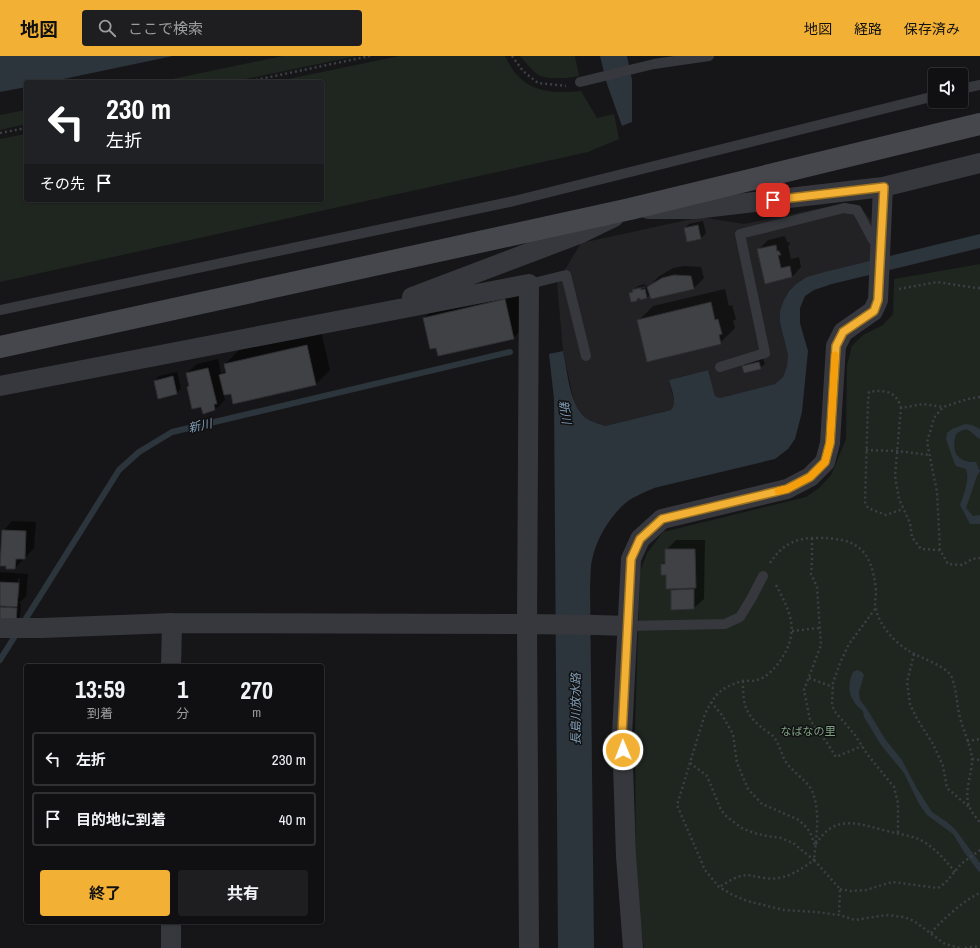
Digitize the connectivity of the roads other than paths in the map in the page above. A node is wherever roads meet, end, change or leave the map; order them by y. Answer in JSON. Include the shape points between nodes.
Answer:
{"nodes":[{"id":1,"x":709,"y":56,"type":"edge"},
{"id":2,"x":580,"y":82,"type":"road end"},
{"id":3,"x":980,"y":85,"type":"edge"},
{"id":4,"x":968,"y":88,"type":"edge"},
{"id":5,"x":928,"y":98,"type":"edge"},
{"id":6,"x":980,"y":124,"type":"edge"},
{"id":7,"x":980,"y":164,"type":"edge"},
{"id":8,"x":884,"y":187,"type":"junction"},
{"id":9,"x":630,"y":209,"type":"junction"},
{"id":10,"x":882,"y":243,"type":"junction"},
{"id":11,"x":529,"y":284,"type":"junction"},
{"id":12,"x":0,"y":310,"type":"edge"},
{"id":13,"x":358,"y":317,"type":"junction"},
{"id":14,"x":0,"y":347,"type":"edge"},
{"id":15,"x":586,"y":356,"type":"dead end"},
{"id":16,"x":720,"y":366,"type":"dead end"},
{"id":17,"x":1,"y":388,"type":"edge"},
{"id":18,"x":763,"y":576,"type":"road end"},
{"id":19,"x":172,"y":623,"type":"junction"},
{"id":20,"x":535,"y":624,"type":"junction"},
{"id":21,"x":627,"y":626,"type":"junction"},
{"id":22,"x":2,"y":628,"type":"edge"},
{"id":23,"x":171,"y":664,"type":"edge"},
{"id":24,"x":171,"y":924,"type":"edge"},
{"id":25,"x":171,"y":948,"type":"edge"},
{"id":26,"x":528,"y":948,"type":"edge"},
{"id":27,"x":633,"y":948,"type":"edge"}],
"edges":[{"from":1,"to":2,"type":"lane","via":[[654,64]]},
{"from":3,"to":4,"type":"lane"},
{"from":5,"to":12,"type":"lane","via":[[514,201]]},
{"from":6,"to":9,"type":"street"},
{"from":7,"to":8,"type":"street"},
{"from":8,"to":9,"type":"street","via":[[694,209]]},
{"from":8,"to":10,"type":"street"},
{"from":9,"to":13,"type":"street","via":[[579,234]]},
{"from":9,"to":14,"type":"street"},
{"from":10,"to":16,"type":"lane","via":[[873,240],[857,210],[844,208],[740,234],[765,353]]},
{"from":10,"to":21,"type":"street","via":[[878,300],[874,311],[843,332],[836,346],[830,443],[825,462],[810,477],[787,489],[662,519],[640,539],[631,559]]},
{"from":11,"to":13,"type":"street"},
{"from":11,"to":15,"type":"lane","via":[[566,275]]},
{"from":11,"to":20,"type":"street"},
{"from":13,"to":17,"type":"street"},
{"from":18,"to":21,"type":"lane","via":[[740,617],[725,624]]},
{"from":19,"to":20,"type":"street"},
{"from":19,"to":22,"type":"street"},
{"from":19,"to":23,"type":"street"},
{"from":20,"to":21,"type":"street"},
{"from":20,"to":26,"type":"street"},
{"from":21,"to":27,"type":"street","via":[[622,735],[626,856]]},
{"from":24,"to":25,"type":"street"}]}
